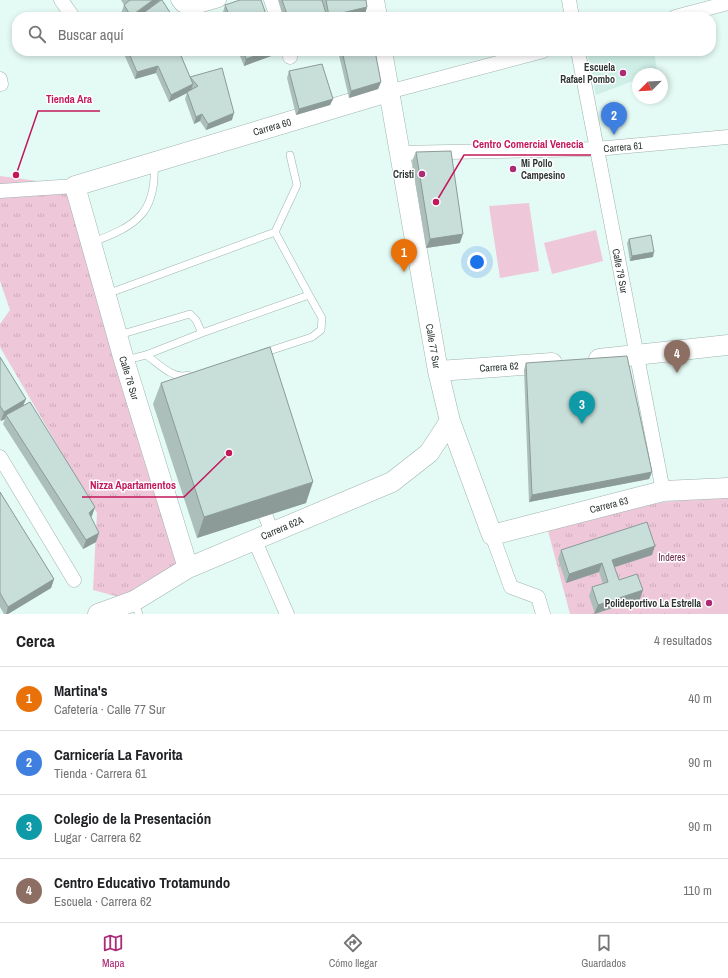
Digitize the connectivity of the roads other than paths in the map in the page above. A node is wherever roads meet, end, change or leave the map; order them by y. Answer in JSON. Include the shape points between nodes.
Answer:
{"nodes":[{"id":1,"x":62,"y":0,"type":"edge"},
{"id":2,"x":219,"y":0,"type":"edge"},
{"id":3,"x":271,"y":0,"type":"edge"},
{"id":4,"x":374,"y":0,"type":"edge"},
{"id":5,"x":569,"y":0,"type":"edge"},
{"id":6,"x":180,"y":2,"type":"edge"},
{"id":7,"x":728,"y":3,"type":"edge"},
{"id":8,"x":710,"y":4,"type":"edge"},
{"id":9,"x":70,"y":12,"type":"edge"},
{"id":10,"x":275,"y":12,"type":"edge"},
{"id":11,"x":375,"y":12,"type":"edge"},
{"id":12,"x":571,"y":12,"type":"edge"},
{"id":13,"x":688,"y":12,"type":"edge"},
{"id":14,"x":383,"y":56,"type":"edge"},
{"id":15,"x":524,"y":56,"type":"edge"},
{"id":16,"x":579,"y":56,"type":"edge"},
{"id":17,"x":388,"y":92,"type":"junction"},
{"id":18,"x":728,"y":137,"type":"edge"},
{"id":19,"x":596,"y":149,"type":"junction"},
{"id":20,"x":399,"y":153,"type":"junction"},
{"id":21,"x":290,"y":155,"type":"dead end"},
{"id":22,"x":154,"y":162,"type":"junction"},
{"id":23,"x":75,"y":186,"type":"junction"},
{"id":24,"x":0,"y":191,"type":"edge"},
{"id":25,"x":275,"y":232,"type":"junction"},
{"id":26,"x":90,"y":243,"type":"junction"},
{"id":27,"x":105,"y":295,"type":"junction"},
{"id":28,"x":309,"y":295,"type":"junction"},
{"id":29,"x":202,"y":333,"type":"junction"},
{"id":30,"x":117,"y":336,"type":"junction"},
{"id":31,"x":728,"y":345,"type":"edge"},
{"id":32,"x":146,"y":355,"type":"junction"},
{"id":33,"x":255,"y":356,"type":"edge"},
{"id":34,"x":636,"y":357,"type":"junction"},
{"id":35,"x":124,"y":360,"type":"junction"},
{"id":36,"x":438,"y":371,"type":"junction"},
{"id":37,"x":197,"y":373,"type":"edge"},
{"id":38,"x":450,"y":422,"type":"junction"},
{"id":39,"x":0,"y":457,"type":"edge"},
{"id":40,"x":254,"y":486,"type":"edge"},
{"id":41,"x":728,"y":488,"type":"edge"},
{"id":42,"x":662,"y":492,"type":"junction"},
{"id":43,"x":492,"y":535,"type":"junction"},
{"id":44,"x":263,"y":536,"type":"junction"},
{"id":45,"x":188,"y":568,"type":"junction"},
{"id":46,"x":74,"y":580,"type":"dead end"},
{"id":47,"x":136,"y":607,"type":"edge"},
{"id":48,"x":98,"y":614,"type":"edge"},
{"id":49,"x":287,"y":614,"type":"edge"},
{"id":50,"x":543,"y":614,"type":"edge"}],
"edges":[{"from":1,"to":9,"type":"street"},
{"from":2,"to":6,"type":"street","via":[[195,7]]},
{"from":3,"to":10,"type":"street"},
{"from":4,"to":11,"type":"street"},
{"from":5,"to":12,"type":"street"},
{"from":7,"to":8,"type":"street"},
{"from":8,"to":13,"type":"street"},
{"from":14,"to":17,"type":"street","name":"Calle 77 Sur"},
{"from":15,"to":17,"type":"street","name":"Carrera 60"},
{"from":16,"to":19,"type":"street","name":"Calle 79 Sur"},
{"from":17,"to":20,"type":"street","name":"Calle 77 Sur"},
{"from":17,"to":22,"type":"street","name":"Carrera 60"},
{"from":18,"to":19,"type":"street","name":"Carrera 61"},
{"from":19,"to":20,"type":"street","name":"Carrera 61"},
{"from":19,"to":34,"type":"street","name":"Calle 79 Sur"},
{"from":20,"to":36,"type":"street","name":"Calle 77 Sur"},
{"from":21,"to":25,"type":"lane","via":[[297,185]]},
{"from":22,"to":23,"type":"street","name":"Carrera 60"},
{"from":22,"to":26,"type":"lane","via":[[155,181],[149,203],[137,220],[120,232]]},
{"from":23,"to":24,"type":"street","name":"Carrera 60"},
{"from":23,"to":26,"type":"street","name":"Calle 76 Sur"},
{"from":25,"to":27,"type":"lane"},
{"from":25,"to":28,"type":"lane"},
{"from":26,"to":27,"type":"street","name":"Calle 76 Sur"},
{"from":27,"to":30,"type":"street","name":"Calle 76 Sur"},
{"from":28,"to":29,"type":"lane"},
{"from":28,"to":33,"type":"lane","via":[[322,318],[321,330],[312,337]]},
{"from":29,"to":30,"type":"lane","via":[[190,314]]},
{"from":29,"to":32,"type":"lane"},
{"from":30,"to":35,"type":"street","name":"Calle 76 Sur"},
{"from":31,"to":34,"type":"street","name":"Carrera 62"},
{"from":32,"to":35,"type":"lane"},
{"from":32,"to":37,"type":"lane","via":[[174,375],[183,377]]},
{"from":34,"to":36,"type":"street","name":"Carrera 62"},
{"from":34,"to":42,"type":"street","name":"Calle 79 Sur"},
{"from":35,"to":45,"type":"street","name":"Calle 76 Sur"},
{"from":36,"to":38,"type":"street","name":"Calle 77 Sur"},
{"from":38,"to":43,"type":"street","name":"Calle 77 Sur"},
{"from":38,"to":44,"type":"street","name":"Carrera 62A","via":[[429,453],[392,482]]},
{"from":39,"to":46,"type":"street"},
{"from":40,"to":44,"type":"street"},
{"from":41,"to":42,"type":"street","name":"Carrera 63"},
{"from":42,"to":43,"type":"street","name":"Carrera 63"},
{"from":43,"to":50,"type":"street","name":"Calle 77 Sur","via":[[511,587],[538,597]]},
{"from":44,"to":45,"type":"street","name":"Carrera 62A"},
{"from":44,"to":49,"type":"street"},
{"from":45,"to":47,"type":"street","name":"Carrera 62A"},
{"from":47,"to":48,"type":"street","name":"Carrera 62A"}]}
